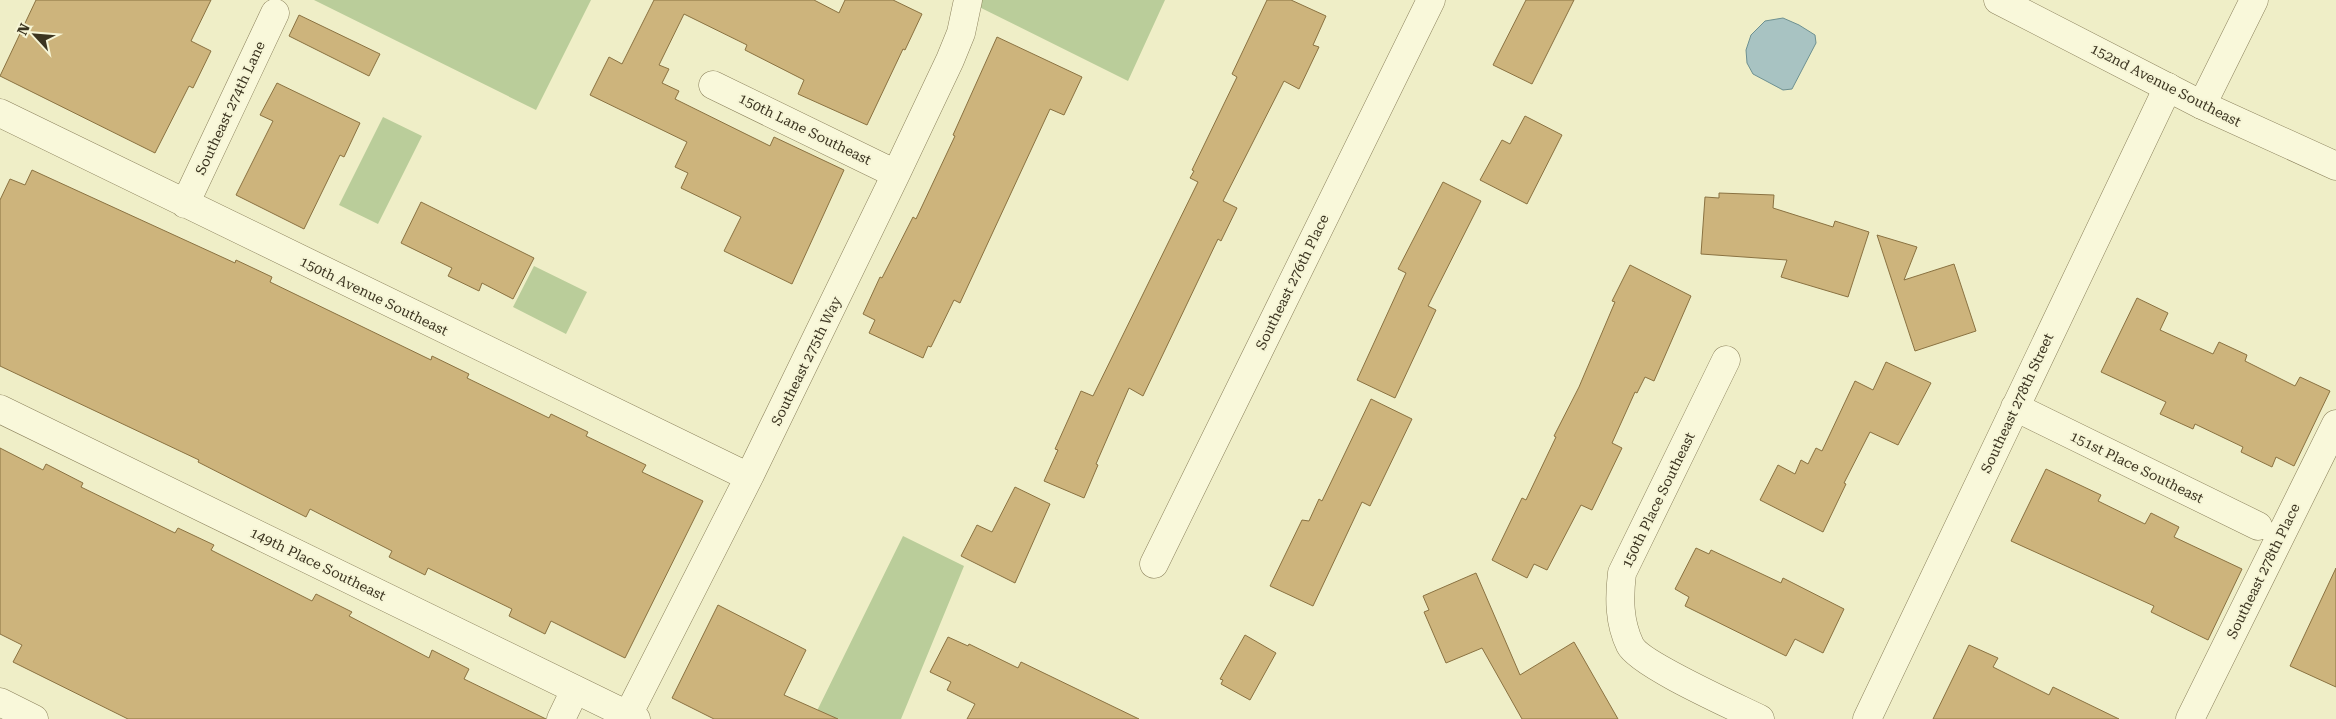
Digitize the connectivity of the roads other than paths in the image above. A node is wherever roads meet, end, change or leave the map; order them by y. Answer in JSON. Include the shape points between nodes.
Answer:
{"nodes":[{"id":1,"x":968,"y":0,"type":"edge"},
{"id":2,"x":1431,"y":0,"type":"edge"},
{"id":3,"x":1998,"y":0,"type":"edge"},
{"id":4,"x":2254,"y":0,"type":"edge"},
{"id":5,"x":275,"y":13,"type":"dead end"},
{"id":6,"x":713,"y":85,"type":"dead end"},
{"id":7,"x":2168,"y":87,"type":"junction"},
{"id":8,"x":2202,"y":105,"type":"junction"},
{"id":9,"x":0,"y":113,"type":"edge"},
{"id":10,"x":2336,"y":166,"type":"edge"},
{"id":11,"x":896,"y":174,"type":"junction"},
{"id":12,"x":185,"y":204,"type":"junction"},
{"id":13,"x":1726,"y":360,"type":"dead end"},
{"id":14,"x":2015,"y":408,"type":"junction"},
{"id":15,"x":0,"y":409,"type":"edge"},
{"id":16,"x":2336,"y":424,"type":"edge"},
{"id":17,"x":749,"y":477,"type":"junction"},
{"id":18,"x":2258,"y":526,"type":"dead end"},
{"id":19,"x":1154,"y":564,"type":"dead end"},
{"id":20,"x":575,"y":690,"type":"junction"},
{"id":21,"x":0,"y":702,"type":"edge"},
{"id":22,"x":632,"y":717,"type":"edge"},
{"id":23,"x":34,"y":719,"type":"edge"},
{"id":24,"x":561,"y":719,"type":"edge"},
{"id":25,"x":1760,"y":719,"type":"edge"},
{"id":26,"x":1867,"y":719,"type":"edge"},
{"id":27,"x":2190,"y":719,"type":"edge"}],
"edges":[{"from":1,"to":11,"type":"street","name":"Southeast 275th Way","via":[[950,60]]},
{"from":2,"to":19,"type":"street","name":"Southeast 276th Place"},
{"from":3,"to":7,"type":"street","name":"152nd Avenue Southeast"},
{"from":4,"to":8,"type":"street"},
{"from":5,"to":12,"type":"street","name":"Southeast 274th Lane"},
{"from":6,"to":11,"type":"street","name":"150th Lane Southeast"},
{"from":7,"to":8,"type":"street","name":"152nd Avenue Southeast"},
{"from":7,"to":14,"type":"street","name":"Southeast 278th Street"},
{"from":8,"to":10,"type":"street","name":"152nd Avenue Southeast"},
{"from":9,"to":12,"type":"street","name":"150th Avenue Southeast"},
{"from":11,"to":17,"type":"street","name":"Southeast 275th Way"},
{"from":12,"to":17,"type":"street","name":"150th Avenue Southeast"},
{"from":13,"to":25,"type":"street","name":"150th Place Southeast","via":[[1622,573],[1619,600],[1630,647],[1658,668]]},
{"from":14,"to":18,"type":"street","name":"151st Place Southeast"},
{"from":14,"to":26,"type":"street","name":"Southeast 278th Street"},
{"from":15,"to":20,"type":"street","name":"149th Place Southeast"},
{"from":16,"to":27,"type":"street","name":"Southeast 278th Place"},
{"from":17,"to":22,"type":"street","name":"Southeast 275th Way"},
{"from":20,"to":22,"type":"street","name":"149th Place Southeast"},
{"from":20,"to":24,"type":"street"},
{"from":21,"to":23,"type":"street"}]}
